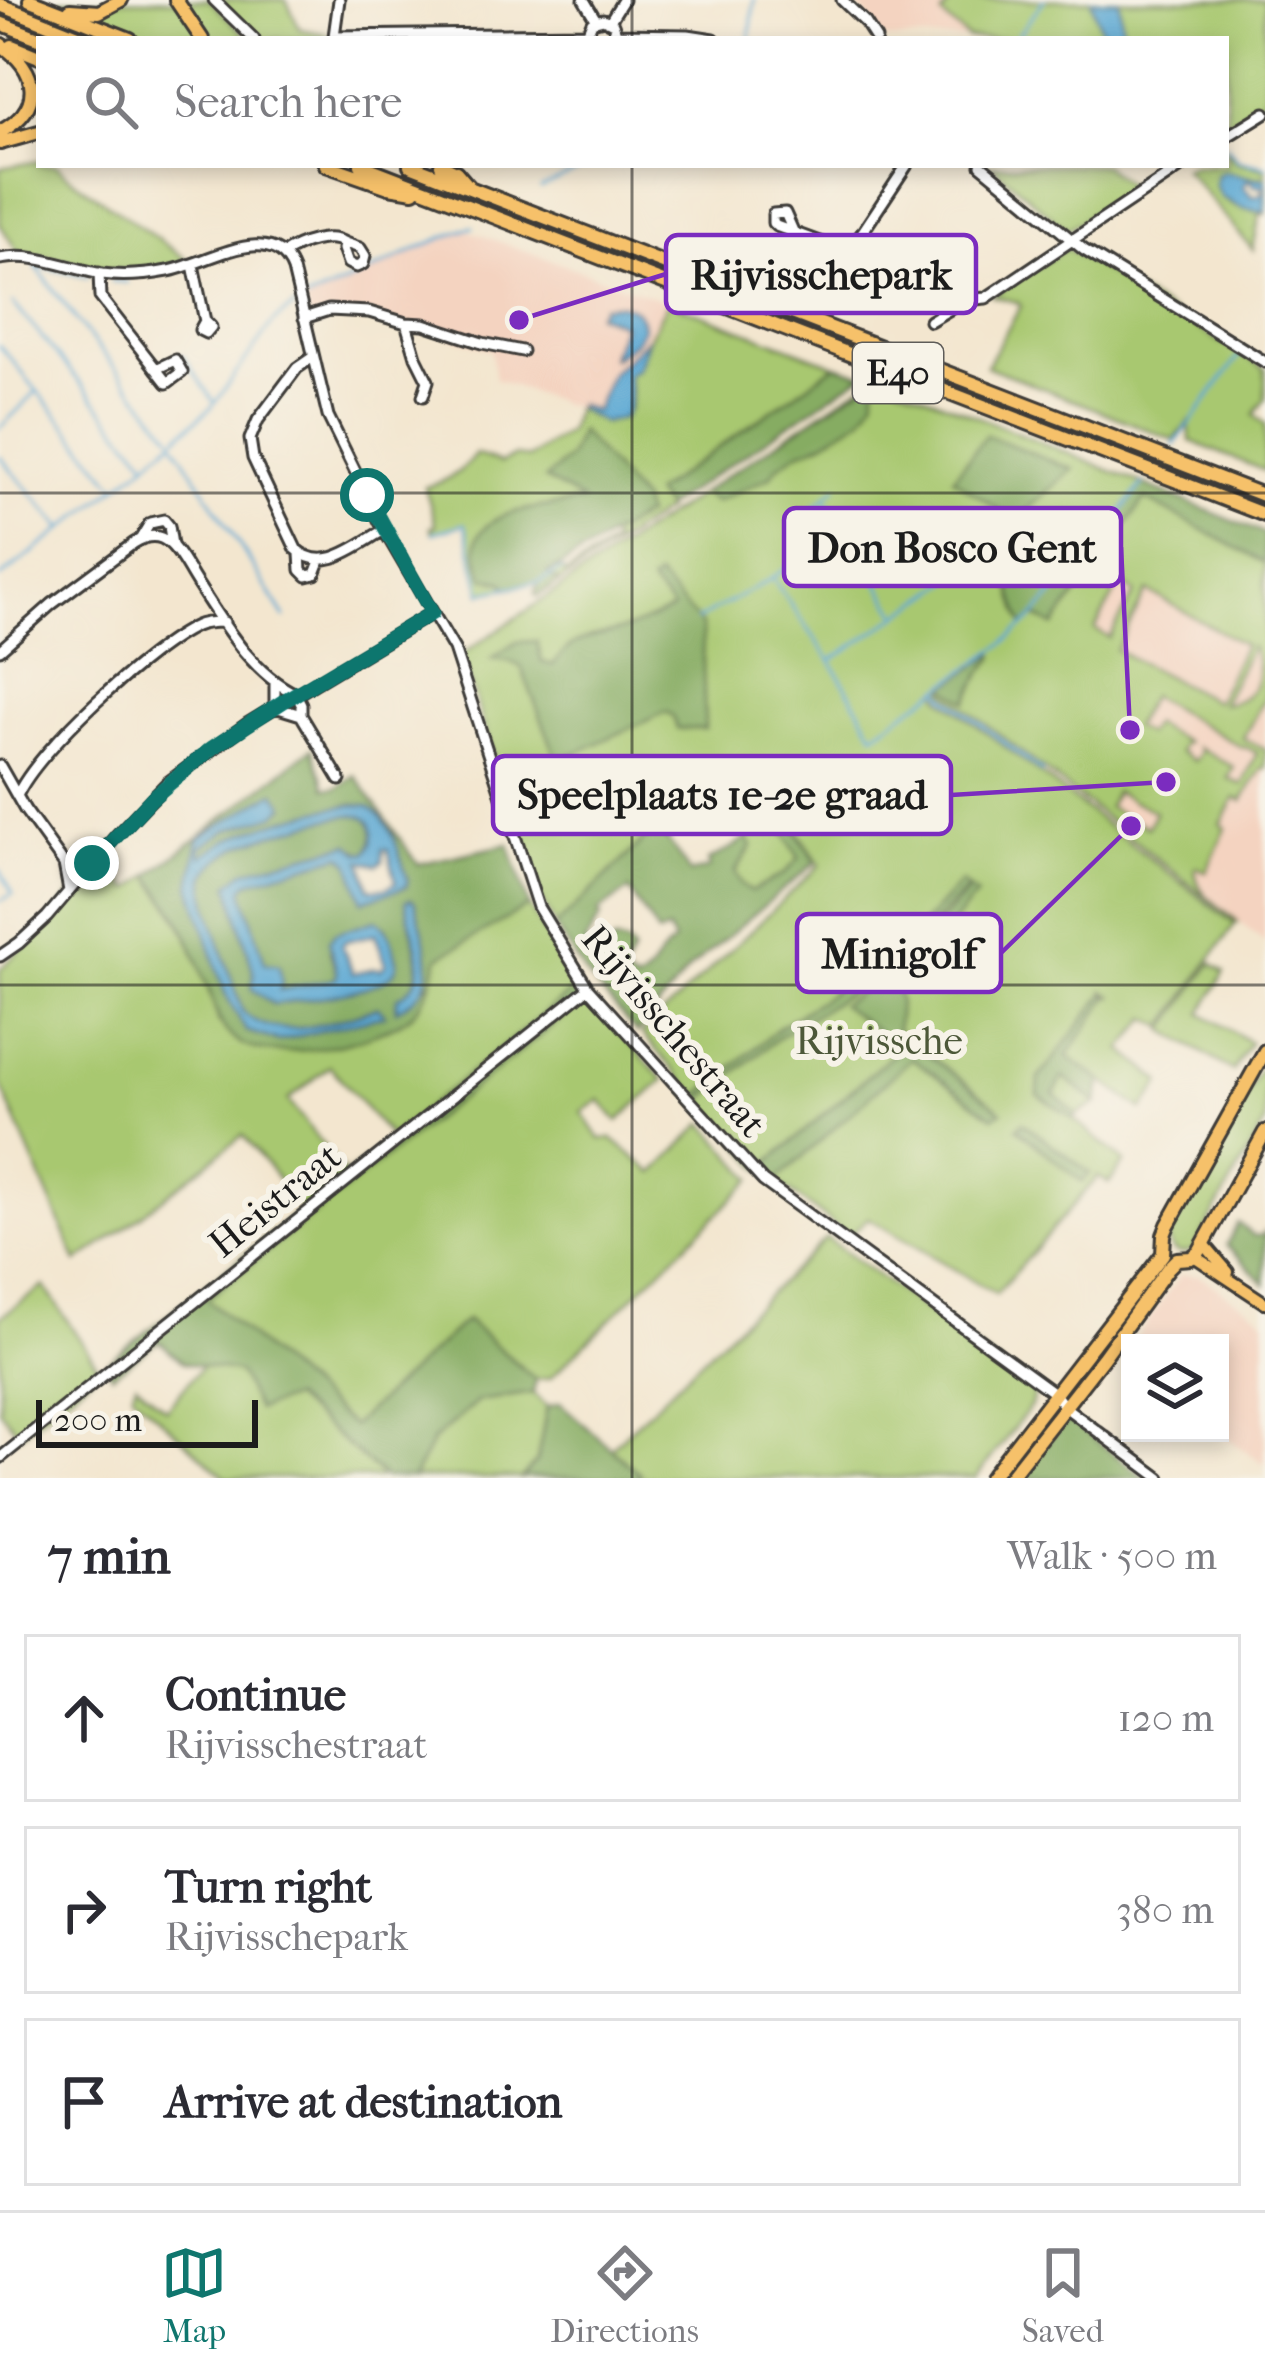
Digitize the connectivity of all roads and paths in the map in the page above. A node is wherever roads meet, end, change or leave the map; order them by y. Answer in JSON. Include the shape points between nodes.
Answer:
{"nodes":[{"id":1,"x":30,"y":0,"type":"edge"},
{"id":2,"x":121,"y":0,"type":"edge"},
{"id":3,"x":176,"y":0,"type":"edge"},
{"id":4,"x":214,"y":0,"type":"edge"},
{"id":5,"x":339,"y":0,"type":"edge"},
{"id":6,"x":584,"y":0,"type":"edge"},
{"id":7,"x":623,"y":0,"type":"edge"},
{"id":8,"x":842,"y":0,"type":"edge"},
{"id":9,"x":0,"y":4,"type":"edge"},
{"id":10,"x":51,"y":8,"type":"junction"},
{"id":11,"x":596,"y":20,"type":"junction"},
{"id":12,"x":610,"y":21,"type":"junction"},
{"id":13,"x":0,"y":23,"type":"edge"},
{"id":14,"x":79,"y":36,"type":"edge"},
{"id":15,"x":122,"y":36,"type":"edge"},
{"id":16,"x":200,"y":36,"type":"edge"},
{"id":17,"x":251,"y":36,"type":"edge"},
{"id":18,"x":334,"y":36,"type":"edge"},
{"id":19,"x":587,"y":36,"type":"edge"},
{"id":20,"x":616,"y":36,"type":"edge"},
{"id":21,"x":640,"y":36,"type":"edge"},
{"id":22,"x":698,"y":36,"type":"edge"},
{"id":23,"x":874,"y":36,"type":"edge"},
{"id":24,"x":36,"y":37,"type":"edge"},
{"id":25,"x":0,"y":43,"type":"edge"},
{"id":26,"x":36,"y":56,"type":"edge"},
{"id":27,"x":1265,"y":113,"type":"edge"},
{"id":28,"x":0,"y":132,"type":"edge"},
{"id":29,"x":36,"y":132,"type":"edge"},
{"id":30,"x":1229,"y":135,"type":"edge"},
{"id":31,"x":0,"y":143,"type":"edge"},
{"id":32,"x":334,"y":168,"type":"edge"},
{"id":33,"x":368,"y":168,"type":"edge"},
{"id":34,"x":418,"y":168,"type":"edge"},
{"id":35,"x":447,"y":168,"type":"edge"},
{"id":36,"x":905,"y":168,"type":"edge"},
{"id":37,"x":985,"y":168,"type":"edge"},
{"id":38,"x":1180,"y":168,"type":"edge"},
{"id":39,"x":470,"y":188,"type":"junction"},
{"id":40,"x":433,"y":194,"type":"junction"},
{"id":41,"x":793,"y":231,"type":"dead end"},
{"id":42,"x":1071,"y":241,"type":"junction"},
{"id":43,"x":345,"y":243,"type":"dead end"},
{"id":44,"x":283,"y":254,"type":"junction"},
{"id":45,"x":0,"y":259,"type":"edge"},
{"id":46,"x":193,"y":266,"type":"junction"},
{"id":47,"x":99,"y":273,"type":"junction"},
{"id":48,"x":304,"y":318,"type":"junction"},
{"id":49,"x":205,"y":321,"type":"dead end"},
{"id":50,"x":930,"y":321,"type":"dead end"},
{"id":51,"x":406,"y":323,"type":"junction"},
{"id":52,"x":522,"y":351,"type":"dead end"},
{"id":53,"x":313,"y":357,"type":"junction"},
{"id":54,"x":1265,"y":362,"type":"edge"},
{"id":55,"x":156,"y":369,"type":"dead end"},
{"id":56,"x":423,"y":396,"type":"dead end"},
{"id":57,"x":1265,"y":496,"type":"edge"},
{"id":58,"x":1265,"y":515,"type":"edge"},
{"id":59,"x":384,"y":530,"type":"junction"},
{"id":60,"x":141,"y":538,"type":"junction"},
{"id":61,"x":172,"y":545,"type":"junction"},
{"id":62,"x":206,"y":597,"type":"junction"},
{"id":63,"x":432,"y":613,"type":"junction"},
{"id":64,"x":224,"y":622,"type":"junction"},
{"id":65,"x":199,"y":624,"type":"junction"},
{"id":66,"x":0,"y":650,"type":"edge"},
{"id":67,"x":275,"y":684,"type":"junction"},
{"id":68,"x":296,"y":694,"type":"junction"},
{"id":69,"x":275,"y":707,"type":"junction"},
{"id":70,"x":301,"y":715,"type":"junction"},
{"id":71,"x":1,"y":768,"type":"edge"},
{"id":72,"x":29,"y":772,"type":"junction"},
{"id":73,"x":340,"y":780,"type":"dead end"},
{"id":74,"x":17,"y":796,"type":"junction"},
{"id":75,"x":92,"y":863,"type":"junction"},
{"id":76,"x":64,"y":865,"type":"junction"},
{"id":77,"x":69,"y":891,"type":"junction"},
{"id":78,"x":1,"y":958,"type":"edge"},
{"id":79,"x":588,"y":988,"type":"junction"},
{"id":80,"x":1265,"y":1051,"type":"edge"},
{"id":81,"x":1265,"y":1132,"type":"edge"},
{"id":82,"x":1204,"y":1244,"type":"junction"},
{"id":83,"x":1165,"y":1247,"type":"junction"},
{"id":84,"x":1194,"y":1256,"type":"junction"},
{"id":85,"x":1177,"y":1259,"type":"junction"},
{"id":86,"x":1243,"y":1287,"type":"junction"},
{"id":87,"x":1265,"y":1303,"type":"edge"},
{"id":88,"x":1054,"y":1394,"type":"junction"},
{"id":89,"x":1065,"y":1408,"type":"junction"},
{"id":90,"x":0,"y":1458,"type":"edge"},
{"id":91,"x":990,"y":1478,"type":"edge"},
{"id":92,"x":1009,"y":1478,"type":"edge"},
{"id":93,"x":1160,"y":1478,"type":"edge"}],
"edges":[{"from":1,"to":10,"type":"highway"},
{"from":2,"to":10,"type":"highway","via":[[99,12]]},
{"from":3,"to":16,"type":"highway"},
{"from":4,"to":17,"type":"street"},
{"from":5,"to":18,"type":"street"},
{"from":6,"to":11,"type":"street"},
{"from":7,"to":12,"type":"street"},
{"from":8,"to":23,"type":"street"},
{"from":9,"to":14,"type":"highway"},
{"from":10,"to":15,"type":"highway"},
{"from":11,"to":12,"type":"street"},
{"from":11,"to":19,"type":"street"},
{"from":12,"to":20,"type":"street"},
{"from":13,"to":24,"type":"highway"},
{"from":21,"to":22,"type":"street"},
{"from":25,"to":26,"type":"highway"},
{"from":25,"to":28,"type":"highway","via":[[21,60],[32,86],[26,111]]},
{"from":27,"to":30,"type":"street"},
{"from":29,"to":31,"type":"highway"},
{"from":32,"to":40,"type":"highway"},
{"from":33,"to":40,"type":"highway","number":"E40"},
{"from":34,"to":39,"type":"highway","number":"E40"},
{"from":35,"to":39,"type":"highway"},
{"from":36,"to":41,"type":"street","via":[[854,245],[836,248]]},
{"from":37,"to":42,"type":"street"},
{"from":38,"to":42,"type":"street"},
{"from":39,"to":57,"type":"highway","number":"E40"},
{"from":40,"to":58,"type":"highway","number":"E40"},
{"from":42,"to":50,"type":"street","via":[[986,298],[964,299]]},
{"from":42,"to":54,"type":"street"},
{"from":43,"to":44,"type":"street","via":[[331,237]]},
{"from":44,"to":46,"type":"street","via":[[250,244]]},
{"from":44,"to":48,"type":"street","name":"Rijvisschestraat"},
{"from":45,"to":47,"type":"street"},
{"from":46,"to":47,"type":"street"},
{"from":46,"to":49,"type":"street"},
{"from":47,"to":55,"type":"street","via":[[100,297]]},
{"from":48,"to":51,"type":"street","via":[[343,309]]},
{"from":48,"to":53,"type":"street","name":"Rijvisschestraat"},
{"from":51,"to":52,"type":"street"},
{"from":51,"to":56,"type":"street","via":[[428,381]]},
{"from":53,"to":59,"type":"street","name":"Rijvisschestraat","via":[[328,416]]},
{"from":53,"to":59,"type":"street","via":[[258,420],[253,458],[300,554],[331,559]]},
{"from":59,"to":63,"type":"street","name":"Rijvisschestraat"},
{"from":60,"to":61,"type":"street"},
{"from":60,"to":61,"type":"street","via":[[150,523],[164,520]]},
{"from":60,"to":66,"type":"street"},
{"from":61,"to":62,"type":"street"},
{"from":62,"to":64,"type":"street"},
{"from":62,"to":65,"type":"street"},
{"from":63,"to":68,"type":"street"},
{"from":63,"to":79,"type":"street","name":"Rijvisschestraat","via":[[456,655],[538,907]]},
{"from":64,"to":65,"type":"street"},
{"from":64,"to":67,"type":"street"},
{"from":65,"to":72,"type":"street","via":[[110,690]]},
{"from":67,"to":68,"type":"street"},
{"from":67,"to":69,"type":"street"},
{"from":68,"to":69,"type":"street"},
{"from":68,"to":70,"type":"street"},
{"from":69,"to":70,"type":"street"},
{"from":69,"to":75,"type":"street","via":[[167,783]]},
{"from":70,"to":73,"type":"street"},
{"from":71,"to":72,"type":"street"},
{"from":71,"to":74,"type":"street"},
{"from":72,"to":74,"type":"street"},
{"from":74,"to":76,"type":"street"},
{"from":75,"to":76,"type":"street"},
{"from":75,"to":77,"type":"street"},
{"from":76,"to":77,"type":"street"},
{"from":77,"to":78,"type":"street"},
{"from":79,"to":88,"type":"street","name":"Rijvisschestraat","via":[[763,1181]]},
{"from":79,"to":90,"type":"street","name":"Heistraat"},
{"from":80,"to":83,"type":"highway","via":[[1168,1225]]},
{"from":81,"to":82,"type":"highway"},
{"from":82,"to":84,"type":"highway"},
{"from":82,"to":86,"type":"main road"},
{"from":83,"to":85,"type":"highway"},
{"from":83,"to":88,"type":"highway"},
{"from":84,"to":85,"type":"highway"},
{"from":84,"to":86,"type":"main road"},
{"from":85,"to":89,"type":"highway"},
{"from":86,"to":87,"type":"main road"},
{"from":88,"to":89,"type":"street","name":"Rijvisschestraat"},
{"from":88,"to":91,"type":"highway"},
{"from":89,"to":92,"type":"highway"},
{"from":89,"to":93,"type":"street","name":"Rijvisschestraat"}]}
